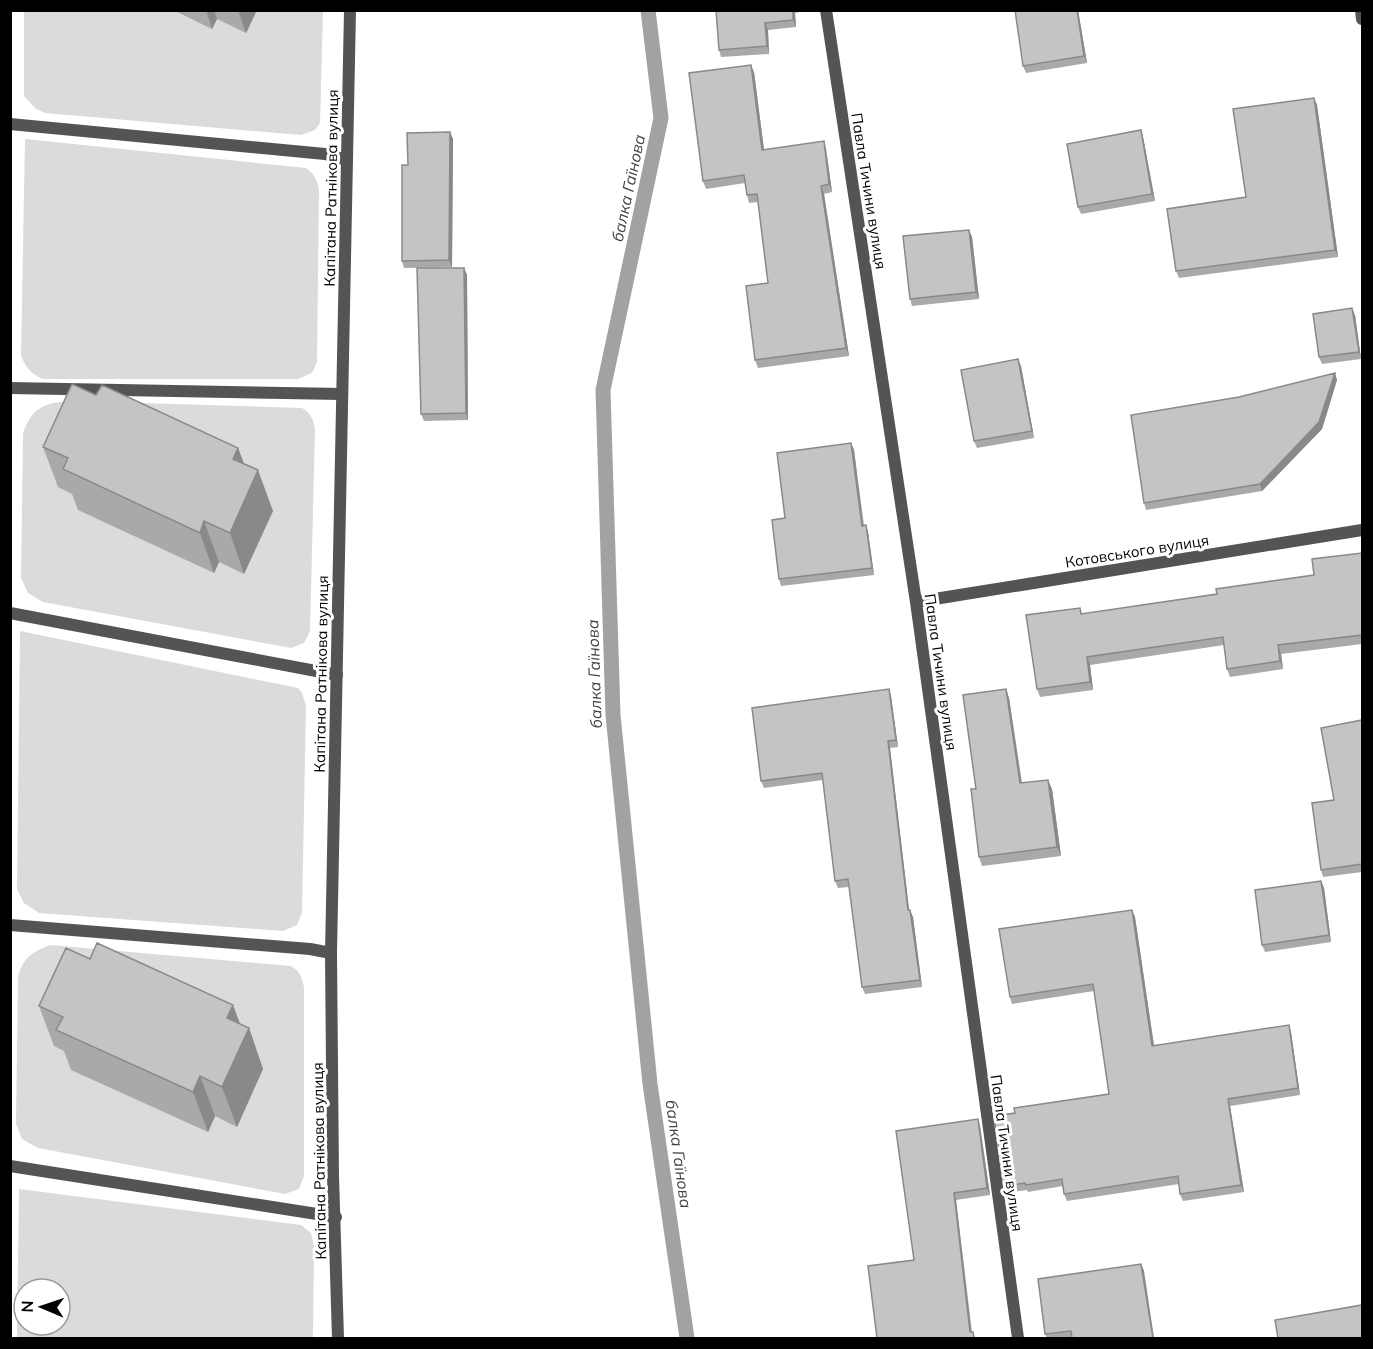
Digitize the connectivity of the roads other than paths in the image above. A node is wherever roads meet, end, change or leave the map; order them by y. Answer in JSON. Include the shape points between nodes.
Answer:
{"nodes":[{"id":1,"x":350,"y":10,"type":"edge"},
{"id":2,"x":826,"y":10,"type":"edge"},
{"id":3,"x":1361,"y":10,"type":"edge"},
{"id":4,"x":1362,"y":19,"type":"edge"},
{"id":5,"x":10,"y":124,"type":"edge"},
{"id":6,"x":347,"y":160,"type":"junction"},
{"id":7,"x":10,"y":388,"type":"edge"},
{"id":8,"x":342,"y":394,"type":"junction"},
{"id":9,"x":1362,"y":530,"type":"edge"},
{"id":10,"x":916,"y":602,"type":"junction"},
{"id":11,"x":10,"y":613,"type":"edge"},
{"id":12,"x":337,"y":675,"type":"junction"},
{"id":13,"x":10,"y":925,"type":"edge"},
{"id":14,"x":331,"y":953,"type":"junction"},
{"id":15,"x":10,"y":1166,"type":"edge"},
{"id":16,"x":336,"y":1217,"type":"junction"},
{"id":17,"x":338,"y":1338,"type":"edge"},
{"id":18,"x":1018,"y":1338,"type":"edge"}],
"edges":[{"from":1,"to":6,"type":"street","name":"Капітана Ратнікова вулиця"},
{"from":2,"to":10,"type":"street","name":"Павла Тичини вулиця"},
{"from":3,"to":4,"type":"street"},
{"from":5,"to":6,"type":"street","via":[[325,154]]},
{"from":6,"to":8,"type":"street","name":"Капітана Ратнікова вулиця"},
{"from":7,"to":8,"type":"street"},
{"from":8,"to":12,"type":"street","name":"Капітана Ратнікова вулиця"},
{"from":9,"to":10,"type":"street","name":"Котовського вулиця"},
{"from":10,"to":18,"type":"street","name":"Павла Тичини вулиця"},
{"from":11,"to":12,"type":"street"},
{"from":12,"to":14,"type":"street","name":"Капітана Ратнікова вулиця"},
{"from":13,"to":14,"type":"street"},
{"from":14,"to":16,"type":"street","name":"Капітана Ратнікова вулиця"},
{"from":15,"to":16,"type":"street"},
{"from":16,"to":17,"type":"street","name":"Капітана Ратнікова вулиця"}]}
